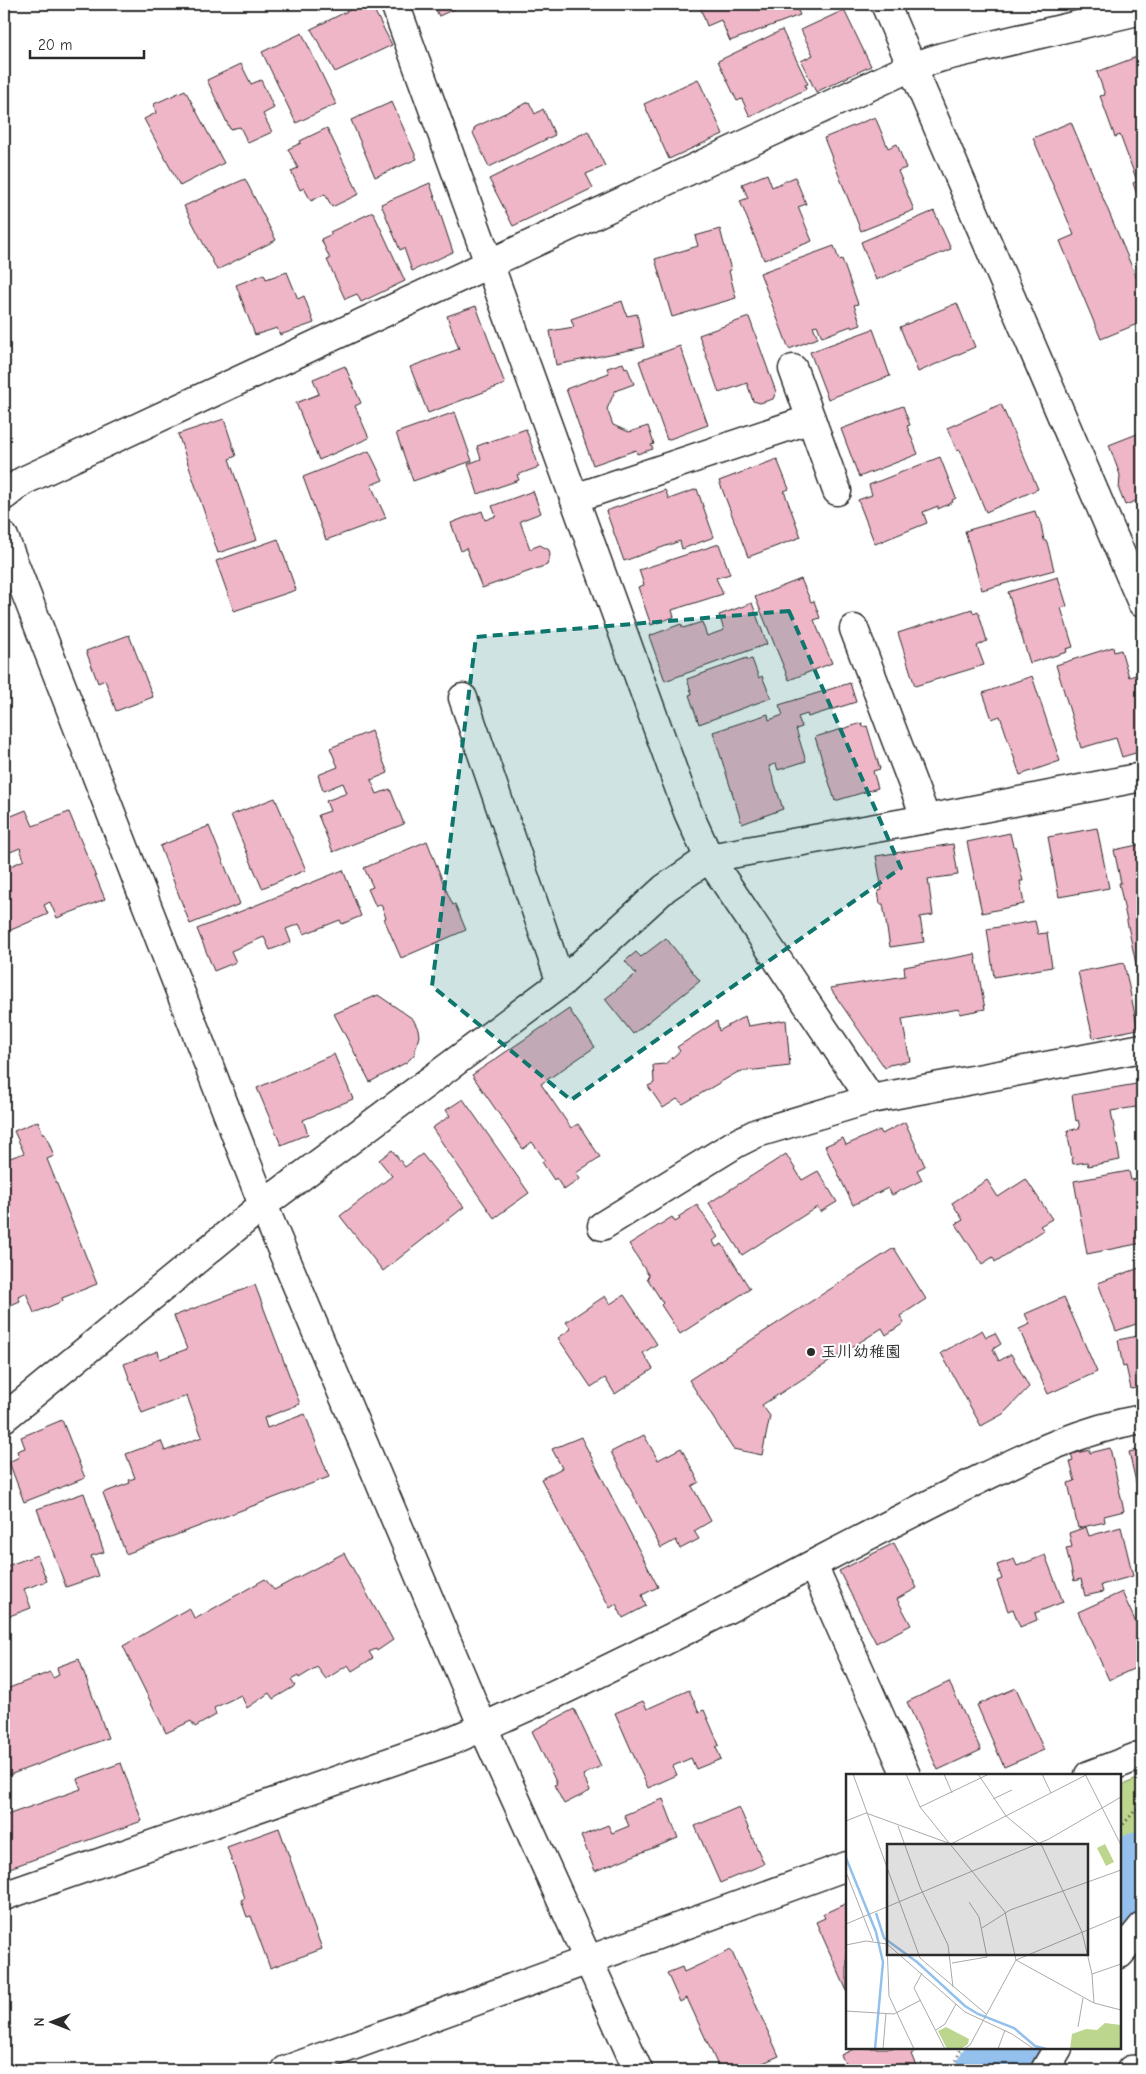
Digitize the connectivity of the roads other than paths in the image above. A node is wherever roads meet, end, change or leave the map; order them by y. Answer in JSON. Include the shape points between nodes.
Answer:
{"nodes":[{"id":1,"x":395,"y":4,"type":"edge"},
{"id":2,"x":885,"y":4,"type":"edge"},
{"id":3,"x":1142,"y":10,"type":"edge"},
{"id":4,"x":910,"y":67,"type":"junction"},
{"id":5,"x":489,"y":262,"type":"junction"},
{"id":6,"x":793,"y":370,"type":"dead end"},
{"id":7,"x":811,"y":419,"type":"junction"},
{"id":8,"x":837,"y":491,"type":"dead end"},
{"id":9,"x":4,"y":496,"type":"edge"},
{"id":10,"x":575,"y":498,"type":"junction"},
{"id":11,"x":4,"y":537,"type":"edge"},
{"id":12,"x":1142,"y":603,"type":"edge"},
{"id":13,"x":854,"y":629,"type":"dead end"},
{"id":14,"x":463,"y":698,"type":"dead end"},
{"id":15,"x":1142,"y":777,"type":"edge"},
{"id":16,"x":926,"y":820,"type":"junction"},
{"id":17,"x":709,"y":858,"type":"junction"},
{"id":18,"x":560,"y":983,"type":"junction"},
{"id":19,"x":1142,"y":1048,"type":"edge"},
{"id":20,"x":871,"y":1099,"type":"junction"},
{"id":21,"x":263,"y":1205,"type":"junction"},
{"id":22,"x":602,"y":1226,"type":"dead end"},
{"id":23,"x":4,"y":1418,"type":"edge"},
{"id":24,"x":1142,"y":1419,"type":"edge"},
{"id":25,"x":813,"y":1564,"type":"junction"},
{"id":26,"x":483,"y":1727,"type":"junction"},
{"id":27,"x":1142,"y":1755,"type":"edge"},
{"id":28,"x":906,"y":1774,"type":"edge"},
{"id":29,"x":1093,"y":1774,"type":"edge"},
{"id":30,"x":846,"y":1866,"type":"edge"},
{"id":31,"x":4,"y":1896,"type":"edge"},
{"id":32,"x":1142,"y":1927,"type":"edge"},
{"id":33,"x":1121,"y":1953,"type":"edge"},
{"id":34,"x":588,"y":1960,"type":"junction"},
{"id":35,"x":1057,"y":2049,"type":"edge"},
{"id":36,"x":1142,"y":2069,"type":"edge"},
{"id":37,"x":286,"y":2070,"type":"edge"},
{"id":38,"x":638,"y":2070,"type":"edge"},
{"id":39,"x":1045,"y":2070,"type":"edge"},
{"id":40,"x":1131,"y":2070,"type":"edge"}],
"edges":[{"from":1,"to":5,"type":"street"},
{"from":2,"to":4,"type":"street"},
{"from":3,"to":4,"type":"street"},
{"from":4,"to":5,"type":"street"},
{"from":4,"to":12,"type":"street"},
{"from":5,"to":9,"type":"street","via":[[23,481]]},
{"from":5,"to":10,"type":"street"},
{"from":6,"to":7,"type":"street"},
{"from":7,"to":8,"type":"street"},
{"from":7,"to":10,"type":"street"},
{"from":10,"to":17,"type":"street","via":[[688,812]]},
{"from":11,"to":21,"type":"street"},
{"from":13,"to":16,"type":"street"},
{"from":14,"to":18,"type":"street"},
{"from":15,"to":16,"type":"street"},
{"from":16,"to":17,"type":"street"},
{"from":17,"to":18,"type":"street","via":[[665,888]]},
{"from":17,"to":20,"type":"street"},
{"from":18,"to":21,"type":"street"},
{"from":19,"to":20,"type":"street"},
{"from":20,"to":22,"type":"street","via":[[757,1132]]},
{"from":21,"to":23,"type":"street"},
{"from":21,"to":26,"type":"street"},
{"from":24,"to":25,"type":"street","via":[[1049,1446]]},
{"from":25,"to":26,"type":"street"},
{"from":25,"to":28,"type":"street"},
{"from":26,"to":31,"type":"street"},
{"from":26,"to":34,"type":"street"},
{"from":27,"to":29,"type":"street"},
{"from":30,"to":34,"type":"street"},
{"from":32,"to":33,"type":"street"},
{"from":34,"to":37,"type":"street"},
{"from":34,"to":38,"type":"street"},
{"from":35,"to":39,"type":"street"},
{"from":36,"to":40,"type":"street"}]}
